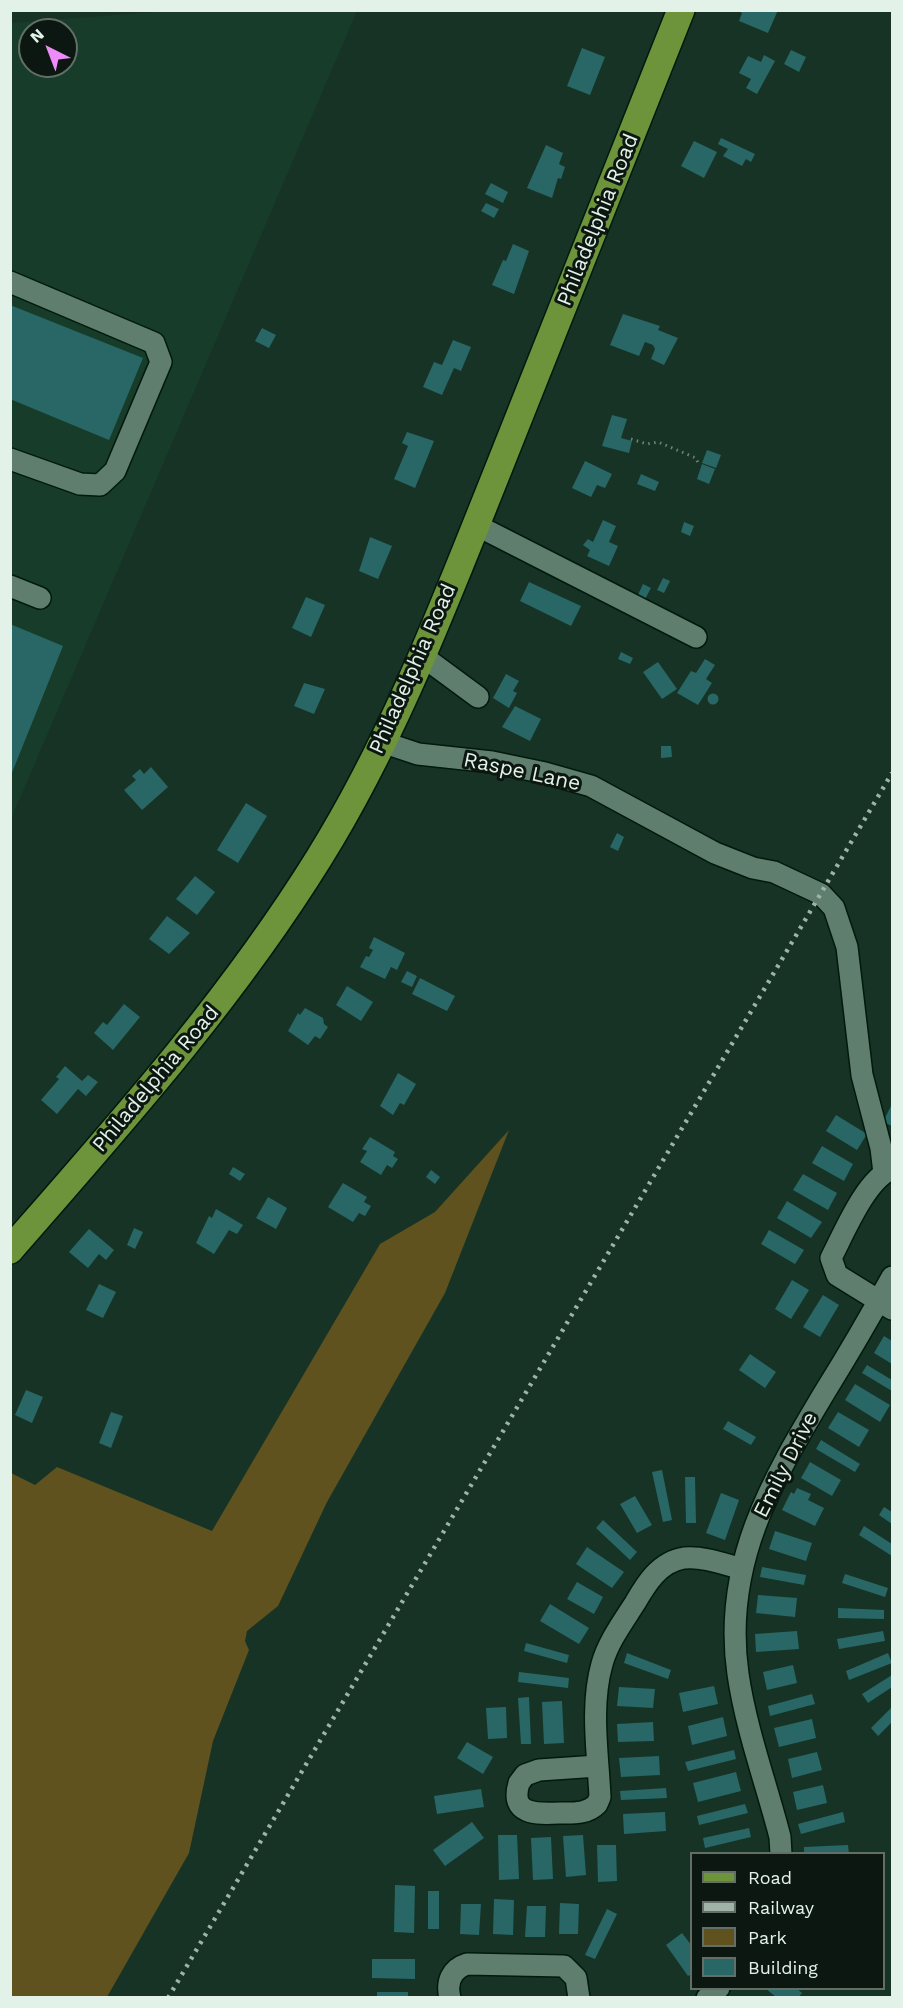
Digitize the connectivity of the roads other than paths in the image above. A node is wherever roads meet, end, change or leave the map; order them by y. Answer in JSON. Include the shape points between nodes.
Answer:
{"nodes":[{"id":1,"x":681,"y":10,"type":"edge"},
{"id":2,"x":10,"y":282,"type":"edge"},
{"id":3,"x":10,"y":459,"type":"edge"},
{"id":4,"x":476,"y":525,"type":"junction"},
{"id":5,"x":10,"y":585,"type":"edge"},
{"id":6,"x":40,"y":598,"type":"dead end"},
{"id":7,"x":696,"y":637,"type":"dead end"},
{"id":8,"x":421,"y":655,"type":"junction"},
{"id":9,"x":478,"y":697,"type":"dead end"},
{"id":10,"x":382,"y":742,"type":"junction"},
{"id":11,"x":888,"y":1171,"type":"edge"},
{"id":12,"x":10,"y":1250,"type":"edge"},
{"id":13,"x":892,"y":1276,"type":"edge"},
{"id":14,"x":886,"y":1305,"type":"edge"},
{"id":15,"x":742,"y":1569,"type":"junction"},
{"id":16,"x":598,"y":1766,"type":"dead end"},
{"id":17,"x":781,"y":1852,"type":"edge"},
{"id":18,"x":450,"y":1998,"type":"edge"},
{"id":19,"x":579,"y":1998,"type":"edge"}],
"edges":[{"from":1,"to":4,"type":"main road","name":"Philadelphia Road"},
{"from":2,"to":3,"type":"street","via":[[154,343],[161,362],[115,471],[100,485],[80,484]]},
{"from":4,"to":7,"type":"street"},
{"from":4,"to":8,"type":"main road","name":"Philadelphia Road"},
{"from":5,"to":6,"type":"street"},
{"from":8,"to":9,"type":"street"},
{"from":8,"to":10,"type":"main road","name":"Philadelphia Road"},
{"from":10,"to":11,"type":"street","name":"Raspe Lane","via":[[418,754],[492,762],[591,786],[715,853],[774,872],[820,894],[834,908],[846,947],[862,1075]]},
{"from":10,"to":12,"type":"main road","name":"Philadelphia Road","via":[[321,855],[229,990]]},
{"from":11,"to":14,"type":"street","via":[[869,1190],[831,1258],[837,1275]]},
{"from":13,"to":14,"type":"street","name":"Emily Drive"},
{"from":14,"to":15,"type":"street","name":"Emily Drive","via":[[772,1483]]},
{"from":15,"to":16,"type":"street","via":[[683,1558],[662,1568],[645,1586],[602,1663],[596,1699]]},
{"from":15,"to":17,"type":"street","name":"Emily Drive","via":[[736,1621],[738,1674]]},
{"from":18,"to":19,"type":"street","via":[[451,1975],[467,1964],[564,1966],[576,1978]]}]}
